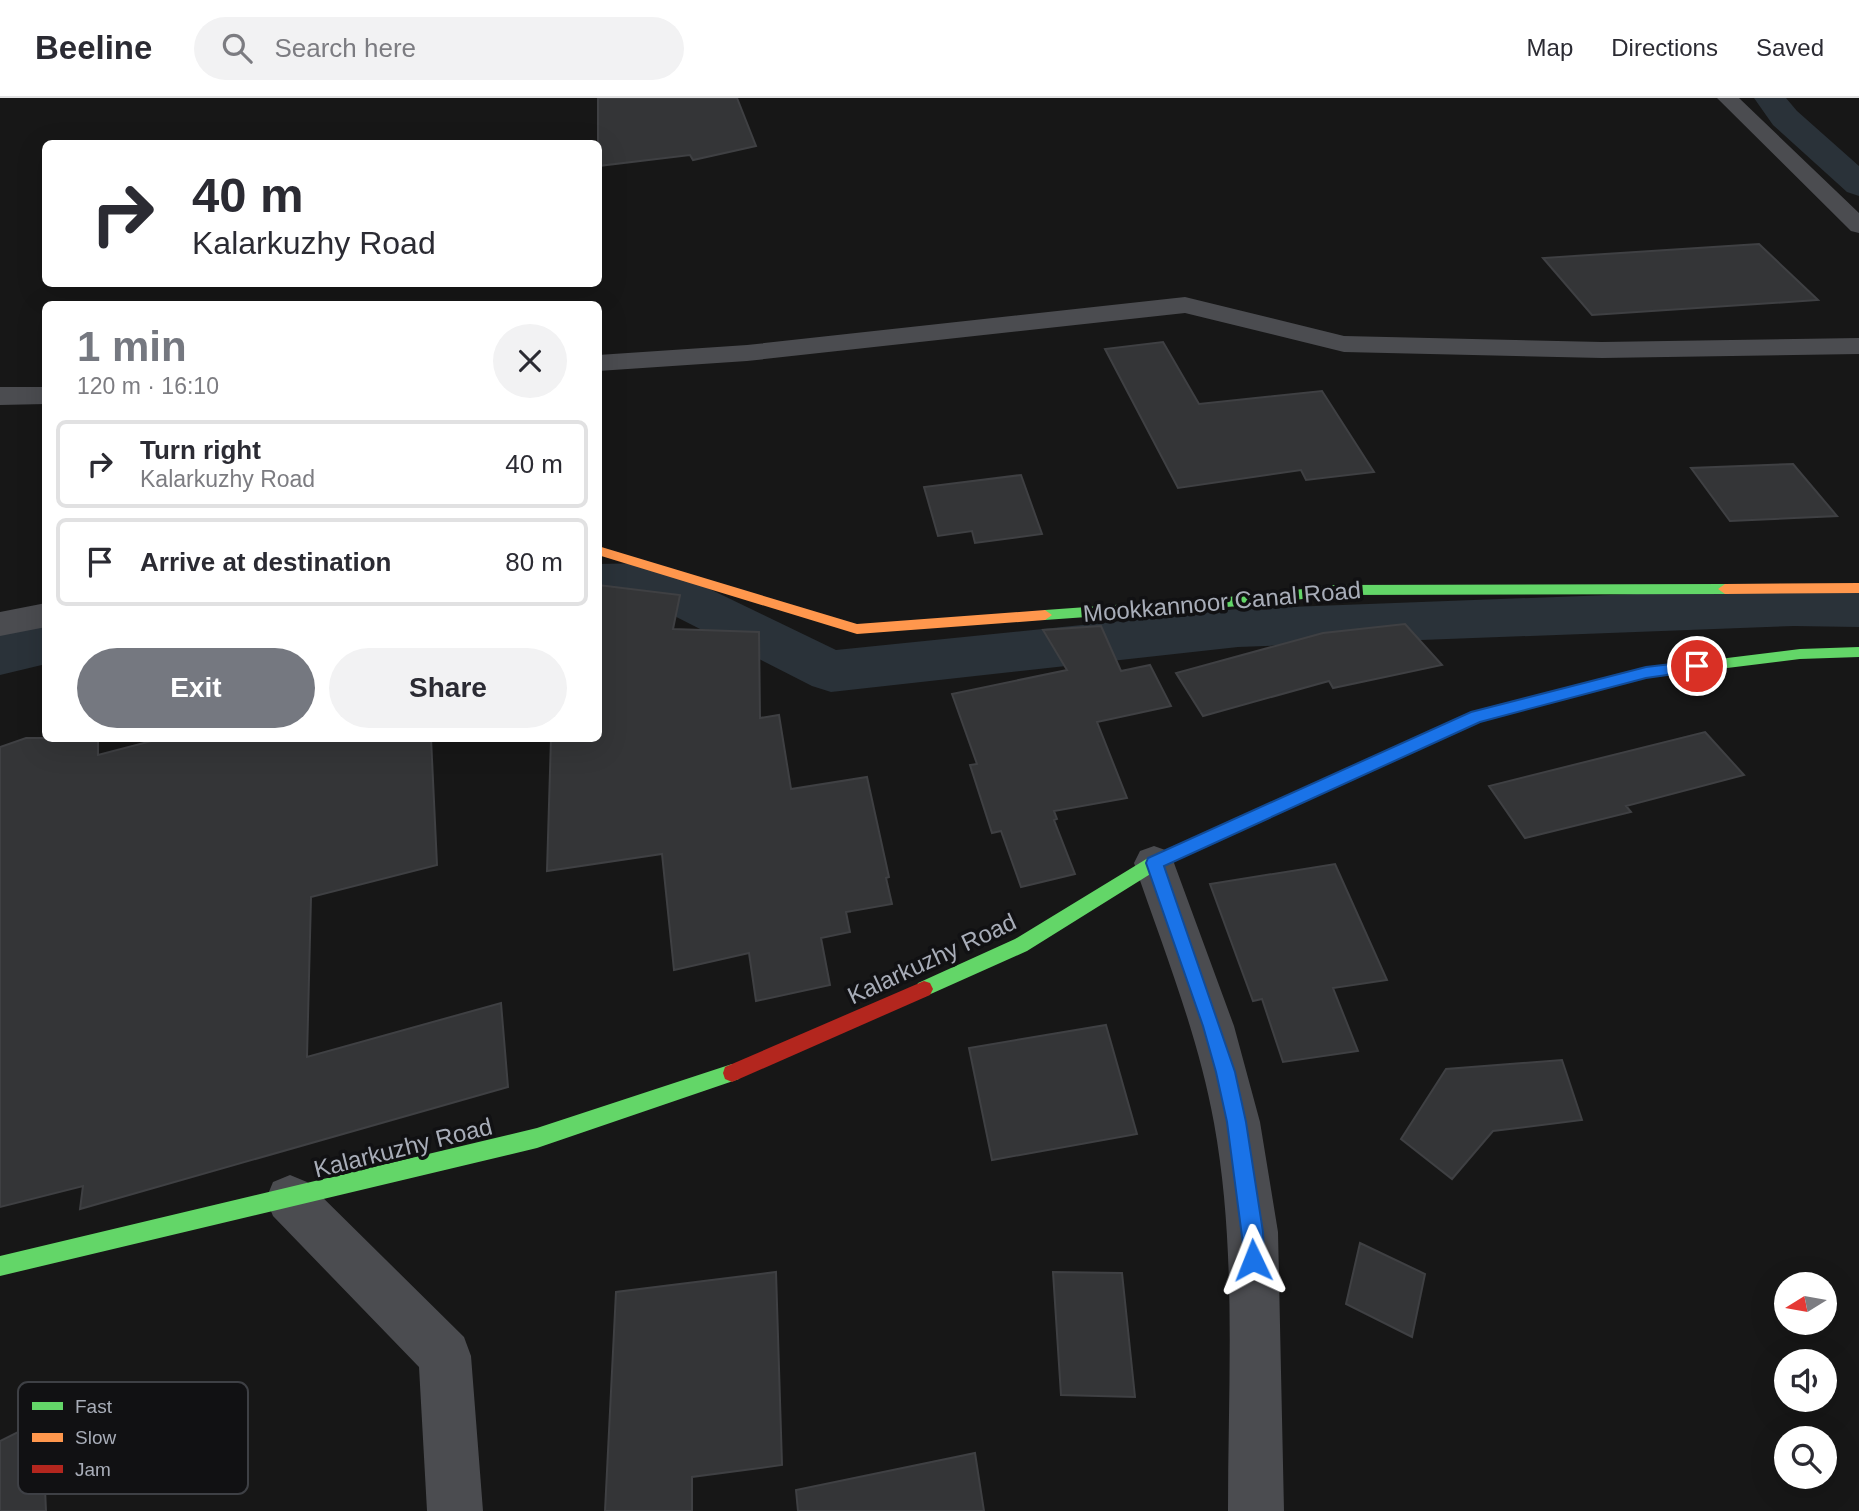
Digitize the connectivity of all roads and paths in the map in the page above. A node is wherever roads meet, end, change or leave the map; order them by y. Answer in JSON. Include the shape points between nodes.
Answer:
{"nodes":[{"id":1,"x":1727,"y":98,"type":"edge"},
{"id":2,"x":1859,"y":226,"type":"edge"},
{"id":3,"x":1859,"y":346,"type":"edge"},
{"id":4,"x":602,"y":363,"type":"edge"},
{"id":5,"x":0,"y":396,"type":"edge"},
{"id":6,"x":42,"y":396,"type":"edge"},
{"id":7,"x":602,"y":551,"type":"edge"},
{"id":8,"x":1859,"y":588,"type":"edge"},
{"id":9,"x":42,"y":616,"type":"edge"},
{"id":10,"x":0,"y":624,"type":"edge"},
{"id":11,"x":1859,"y":652,"type":"edge"},
{"id":12,"x":1154,"y":863,"type":"junction"},
{"id":13,"x":290,"y":1199,"type":"junction"},
{"id":14,"x":0,"y":1266,"type":"edge"},
{"id":15,"x":456,"y":1511,"type":"edge"},
{"id":16,"x":1256,"y":1511,"type":"edge"}],
"edges":[{"from":1,"to":2,"type":"street"},
{"from":3,"to":4,"type":"street","via":[[1602,350],[1344,344],[1185,305],[747,353]]},
{"from":5,"to":6,"type":"street"},
{"from":7,"to":8,"type":"main road","name":"Mookkannoor Canal Road","via":[[857,629],[1335,590]]},
{"from":9,"to":10,"type":"street"},
{"from":11,"to":12,"type":"main road","name":"Kalarkuzhy Road","via":[[1800,654],[1646,673],[1476,717]]},
{"from":12,"to":13,"type":"main road","name":"Kalarkuzhy Road","via":[[1021,945],[741,1070],[537,1138]]},
{"from":12,"to":16,"type":"street","via":[[1212,1026],[1237,1122],[1253,1232]]},
{"from":13,"to":14,"type":"main road","name":"Kalarkuzhy Road"},
{"from":13,"to":15,"type":"street","via":[[445,1356]]}]}
